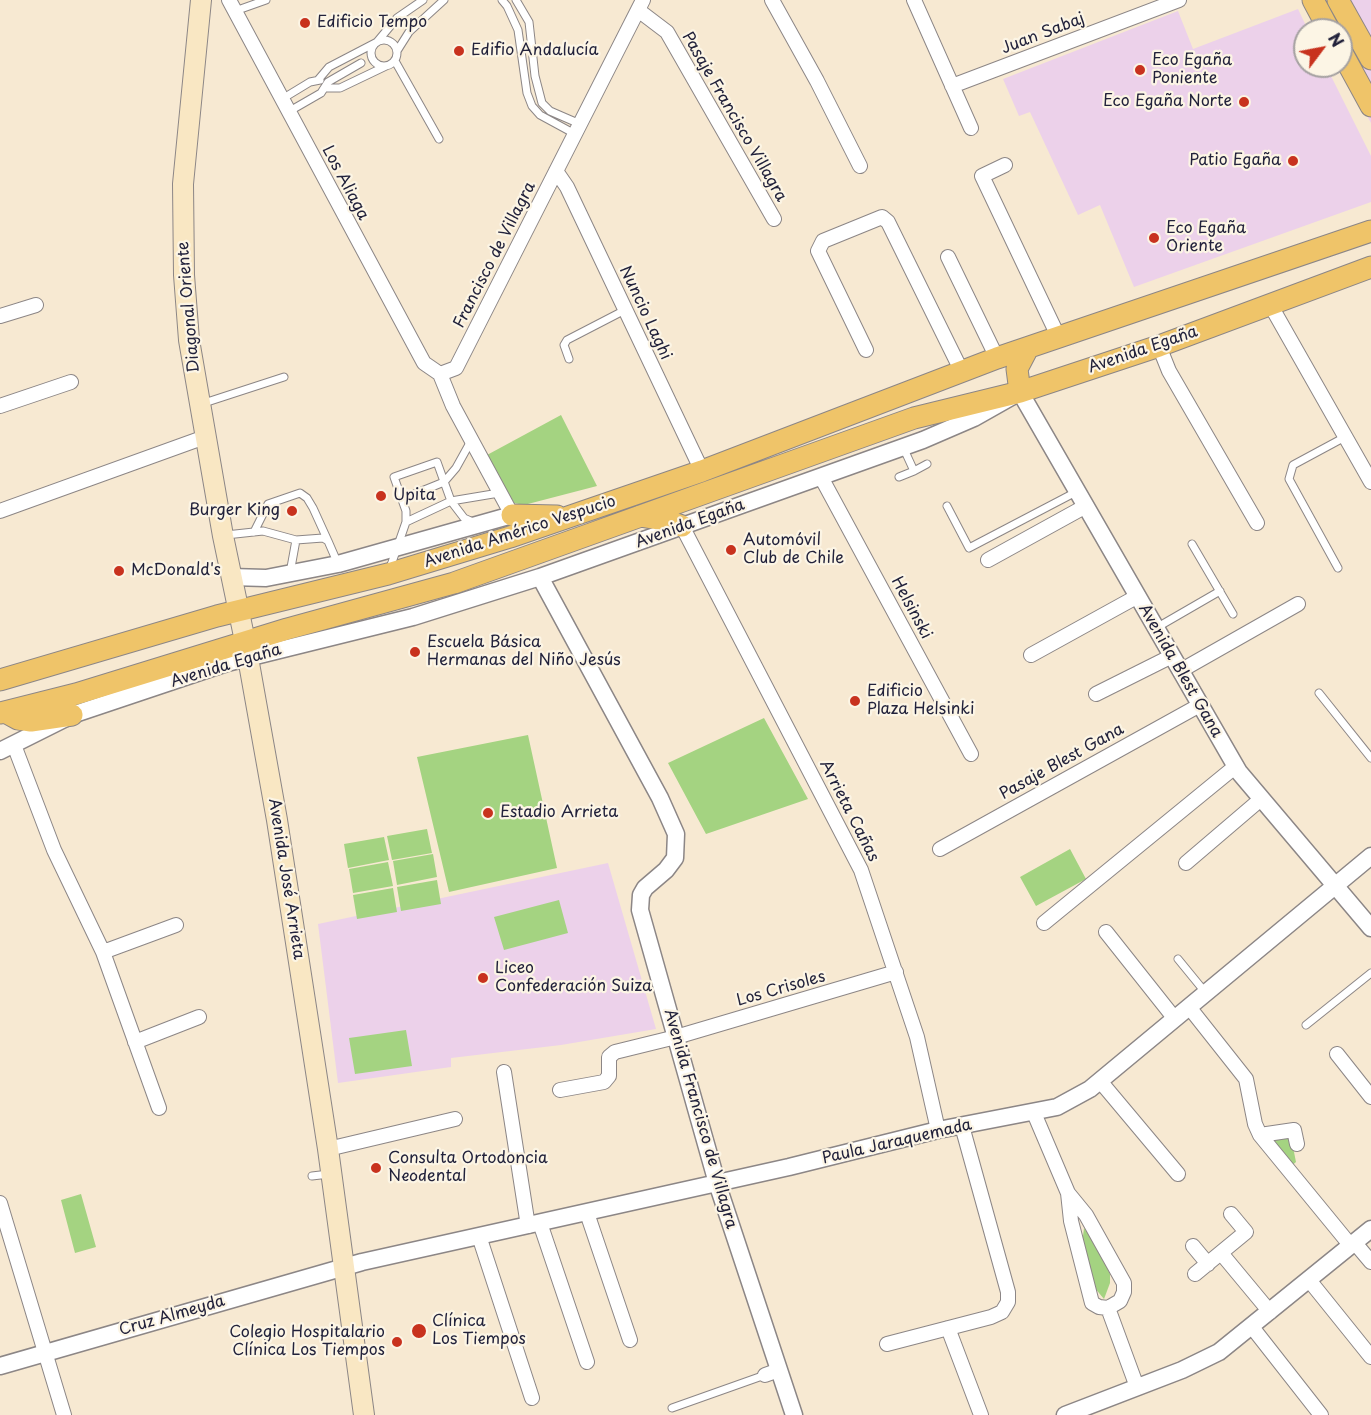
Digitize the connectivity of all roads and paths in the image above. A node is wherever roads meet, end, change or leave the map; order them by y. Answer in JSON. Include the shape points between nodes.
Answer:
{"nodes":[{"id":1,"x":201,"y":0,"type":"edge"},
{"id":2,"x":266,"y":0,"type":"edge"},
{"id":3,"x":423,"y":0,"type":"edge"},
{"id":4,"x":444,"y":0,"type":"edge"},
{"id":5,"x":501,"y":0,"type":"edge"},
{"id":6,"x":516,"y":0,"type":"edge"},
{"id":7,"x":772,"y":0,"type":"edge"},
{"id":8,"x":914,"y":0,"type":"edge"},
{"id":9,"x":1179,"y":0,"type":"edge"},
{"id":10,"x":1313,"y":0,"type":"edge"},
{"id":11,"x":1338,"y":0,"type":"edge"},
{"id":12,"x":641,"y":5,"type":"edge"},
{"id":13,"x":232,"y":6,"type":"edge"},
{"id":14,"x":1323,"y":18,"type":"edge"},
{"id":15,"x":377,"y":42,"type":"junction"},
{"id":16,"x":397,"y":51,"type":"junction"},
{"id":17,"x":1371,"y":59,"type":"edge"},
{"id":18,"x":395,"y":61,"type":"junction"},
{"id":19,"x":361,"y":63,"type":"dead end"},
{"id":20,"x":386,"y":66,"type":"junction"},
{"id":21,"x":1353,"y":73,"type":"edge"},
{"id":22,"x":318,"y":80,"type":"junction"},
{"id":23,"x":327,"y":85,"type":"junction"},
{"id":24,"x":952,"y":86,"type":"junction"},
{"id":25,"x":284,"y":106,"type":"junction"},
{"id":26,"x":1371,"y":106,"type":"edge"},
{"id":27,"x":970,"y":128,"type":"dead end"},
{"id":28,"x":577,"y":129,"type":"junction"},
{"id":29,"x":439,"y":139,"type":"dead end"},
{"id":30,"x":1005,"y":165,"type":"dead end"},
{"id":31,"x":860,"y":166,"type":"dead end"},
{"id":32,"x":556,"y":171,"type":"junction"},
{"id":33,"x":774,"y":219,"type":"dead end"},
{"id":34,"x":1371,"y":231,"type":"edge"},
{"id":35,"x":948,"y":257,"type":"dead end"},
{"id":36,"x":1371,"y":267,"type":"edge"},
{"id":37,"x":36,"y":305,"type":"dead end"},
{"id":38,"x":1271,"y":306,"type":"junction"},
{"id":39,"x":625,"y":310,"type":"junction"},
{"id":40,"x":0,"y":316,"type":"edge"},
{"id":41,"x":1059,"y":338,"type":"junction"},
{"id":42,"x":1159,"y":346,"type":"junction"},
{"id":43,"x":1028,"y":348,"type":"junction"},
{"id":44,"x":866,"y":350,"type":"dead end"},
{"id":45,"x":997,"y":358,"type":"junction"},
{"id":46,"x":569,"y":359,"type":"dead end"},
{"id":47,"x":962,"y":372,"type":"junction"},
{"id":48,"x":440,"y":374,"type":"junction"},
{"id":49,"x":284,"y":377,"type":"dead end"},
{"id":50,"x":71,"y":382,"type":"dead end"},
{"id":51,"x":1020,"y":392,"type":"junction"},
{"id":52,"x":199,"y":405,"type":"junction"},
{"id":53,"x":0,"y":406,"type":"edge"},
{"id":54,"x":205,"y":437,"type":"junction"},
{"id":55,"x":1345,"y":437,"type":"junction"},
{"id":56,"x":471,"y":441,"type":"junction"},
{"id":57,"x":903,"y":447,"type":"junction"},
{"id":58,"x":927,"y":464,"type":"dead end"},
{"id":59,"x":702,"y":471,"type":"junction"},
{"id":60,"x":914,"y":471,"type":"junction"},
{"id":61,"x":821,"y":477,"type":"junction"},
{"id":62,"x":899,"y":477,"type":"dead end"},
{"id":63,"x":444,"y":482,"type":"junction"},
{"id":64,"x":1371,"y":482,"type":"edge"},
{"id":65,"x":1077,"y":491,"type":"junction"},
{"id":66,"x":499,"y":493,"type":"junction"},
{"id":67,"x":402,"y":499,"type":"junction"},
{"id":68,"x":451,"y":501,"type":"junction"},
{"id":69,"x":947,"y":506,"type":"dead end"},
{"id":70,"x":1086,"y":506,"type":"junction"},
{"id":71,"x":0,"y":511,"type":"edge"},
{"id":72,"x":512,"y":515,"type":"junction"},
{"id":73,"x":573,"y":516,"type":"junction"},
{"id":74,"x":640,"y":516,"type":"junction"},
{"id":75,"x":406,"y":522,"type":"junction"},
{"id":76,"x":1257,"y":523,"type":"dead end"},
{"id":77,"x":479,"y":525,"type":"junction"},
{"id":78,"x":682,"y":526,"type":"junction"},
{"id":79,"x":254,"y":532,"type":"junction"},
{"id":80,"x":223,"y":536,"type":"junction"},
{"id":81,"x":296,"y":540,"type":"junction"},
{"id":82,"x":328,"y":541,"type":"junction"},
{"id":83,"x":1192,"y":544,"type":"dead end"},
{"id":84,"x":397,"y":549,"type":"junction"},
{"id":85,"x":988,"y":560,"type":"dead end"},
{"id":86,"x":338,"y":564,"type":"junction"},
{"id":87,"x":1338,"y":568,"type":"dead end"},
{"id":88,"x":290,"y":574,"type":"junction"},
{"id":89,"x":388,"y":574,"type":"junction"},
{"id":90,"x":231,"y":577,"type":"junction"},
{"id":91,"x":540,"y":577,"type":"junction"},
{"id":92,"x":1220,"y":591,"type":"junction"},
{"id":93,"x":1138,"y":596,"type":"junction"},
{"id":94,"x":1298,"y":604,"type":"dead end"},
{"id":95,"x":238,"y":610,"type":"junction"},
{"id":96,"x":1233,"y":614,"type":"dead end"},
{"id":97,"x":1156,"y":628,"type":"junction"},
{"id":98,"x":247,"y":649,"type":"junction"},
{"id":99,"x":1031,"y":655,"type":"dead end"},
{"id":100,"x":1172,"y":656,"type":"junction"},
{"id":101,"x":1180,"y":671,"type":"junction"},
{"id":102,"x":0,"y":680,"type":"edge"},
{"id":103,"x":1319,"y":693,"type":"dead end"},
{"id":104,"x":1096,"y":694,"type":"dead end"},
{"id":105,"x":1200,"y":705,"type":"junction"},
{"id":106,"x":1,"y":710,"type":"edge"},
{"id":107,"x":72,"y":714,"type":"junction"},
{"id":108,"x":7,"y":748,"type":"edge"},
{"id":109,"x":971,"y":754,"type":"dead end"},
{"id":110,"x":1371,"y":758,"type":"edge"},
{"id":111,"x":1236,"y":766,"type":"junction"},
{"id":112,"x":1261,"y":799,"type":"junction"},
{"id":113,"x":940,"y":849,"type":"dead end"},
{"id":114,"x":1371,"y":856,"type":"edge"},
{"id":115,"x":1186,"y":863,"type":"dead end"},
{"id":116,"x":1335,"y":885,"type":"junction"},
{"id":117,"x":1044,"y":923,"type":"dead end"},
{"id":118,"x":176,"y":925,"type":"dead end"},
{"id":119,"x":1371,"y":928,"type":"edge"},
{"id":120,"x":1106,"y":932,"type":"dead end"},
{"id":121,"x":103,"y":952,"type":"junction"},
{"id":122,"x":1178,"y":959,"type":"dead end"},
{"id":123,"x":896,"y":972,"type":"junction"},
{"id":124,"x":1371,"y":973,"type":"edge"},
{"id":125,"x":1205,"y":993,"type":"junction"},
{"id":126,"x":1189,"y":1007,"type":"junction"},
{"id":127,"x":199,"y":1017,"type":"dead end"},
{"id":128,"x":1175,"y":1019,"type":"junction"},
{"id":129,"x":1306,"y":1025,"type":"dead end"},
{"id":130,"x":676,"y":1037,"type":"junction"},
{"id":131,"x":135,"y":1042,"type":"junction"},
{"id":132,"x":1337,"y":1054,"type":"dead end"},
{"id":133,"x":504,"y":1072,"type":"dead end"},
{"id":134,"x":1100,"y":1081,"type":"junction"},
{"id":135,"x":560,"y":1090,"type":"dead end"},
{"id":136,"x":1371,"y":1097,"type":"edge"},
{"id":137,"x":159,"y":1108,"type":"dead end"},
{"id":138,"x":1034,"y":1113,"type":"junction"},
{"id":139,"x":455,"y":1119,"type":"dead end"},
{"id":140,"x":962,"y":1126,"type":"junction"},
{"id":141,"x":938,"y":1130,"type":"junction"},
{"id":142,"x":1260,"y":1135,"type":"junction"},
{"id":143,"x":1297,"y":1144,"type":"dead end"},
{"id":144,"x":328,"y":1149,"type":"junction"},
{"id":145,"x":1178,"y":1174,"type":"dead end"},
{"id":146,"x":717,"y":1183,"type":"junction"},
{"id":147,"x":1068,"y":1192,"type":"junction"},
{"id":148,"x":0,"y":1203,"type":"edge"},
{"id":149,"x":587,"y":1213,"type":"junction"},
{"id":150,"x":1231,"y":1214,"type":"dead end"},
{"id":151,"x":534,"y":1224,"type":"junction"},
{"id":152,"x":1371,"y":1229,"type":"edge"},
{"id":153,"x":479,"y":1236,"type":"junction"},
{"id":154,"x":6,"y":1239,"type":"edge"},
{"id":155,"x":1353,"y":1244,"type":"junction"},
{"id":156,"x":1193,"y":1246,"type":"dead end"},
{"id":157,"x":1221,"y":1252,"type":"junction"},
{"id":158,"x":1208,"y":1263,"type":"junction"},
{"id":159,"x":1371,"y":1263,"type":"edge"},
{"id":160,"x":344,"y":1267,"type":"junction"},
{"id":161,"x":1195,"y":1274,"type":"dead end"},
{"id":162,"x":1309,"y":1281,"type":"junction"},
{"id":163,"x":1107,"y":1308,"type":"junction"},
{"id":164,"x":1270,"y":1312,"type":"junction"},
{"id":165,"x":1252,"y":1327,"type":"junction"},
{"id":166,"x":948,"y":1328,"type":"junction"},
{"id":167,"x":630,"y":1340,"type":"dead end"},
{"id":168,"x":887,"y":1344,"type":"dead end"},
{"id":169,"x":45,"y":1353,"type":"junction"},
{"id":170,"x":1371,"y":1357,"type":"edge"},
{"id":171,"x":588,"y":1362,"type":"dead end"},
{"id":172,"x":0,"y":1366,"type":"edge"},
{"id":173,"x":772,"y":1372,"type":"junction"},
{"id":174,"x":1137,"y":1387,"type":"junction"},
{"id":175,"x":532,"y":1398,"type":"dead end"},
{"id":176,"x":672,"y":1408,"type":"dead end"},
{"id":177,"x":64,"y":1415,"type":"edge"},
{"id":178,"x":364,"y":1415,"type":"edge"},
{"id":179,"x":794,"y":1415,"type":"edge"},
{"id":180,"x":981,"y":1415,"type":"edge"},
{"id":181,"x":1065,"y":1415,"type":"edge"},
{"id":182,"x":1321,"y":1415,"type":"edge"}],
"edges":[{"from":1,"to":52,"type":"main road","name":"Diagonal Oriente","via":[[187,123],[182,214],[187,318]]},
{"from":2,"to":13,"type":"lane"},
{"from":3,"to":15,"type":"lane","via":[[397,18]]},
{"from":4,"to":16,"type":"lane","via":[[409,32]]},
{"from":5,"to":28,"type":"lane","via":[[519,30],[532,106],[540,115]]},
{"from":6,"to":28,"type":"lane","via":[[529,22],[542,103]]},
{"from":7,"to":31,"type":"street"},
{"from":8,"to":24,"type":"street"},
{"from":9,"to":24,"type":"street","name":"Juan Sabaj"},
{"from":10,"to":14,"type":"main road"},
{"from":11,"to":17,"type":"main road"},
{"from":12,"to":28,"type":"street","name":"Francisco de Villagra"},
{"from":12,"to":33,"type":"street","name":"Pasaje Francisco Villagra","via":[[666,32]]},
{"from":13,"to":25,"type":"street","name":"Los Aliaga"},
{"from":15,"to":16,"type":"lane","via":[[392,43]]},
{"from":15,"to":20,"type":"lane","via":[[371,50],[373,60]]},
{"from":15,"to":22,"type":"lane","via":[[329,67]]},
{"from":16,"to":18,"type":"lane"},
{"from":18,"to":20,"type":"lane"},
{"from":18,"to":29,"type":"lane"},
{"from":19,"to":23,"type":"lane"},
{"from":20,"to":23,"type":"lane","via":[[340,88]]},
{"from":21,"to":26,"type":"main road"},
{"from":22,"to":23,"type":"lane"},
{"from":22,"to":25,"type":"lane"},
{"from":23,"to":25,"type":"lane"},
{"from":24,"to":27,"type":"street"},
{"from":25,"to":48,"type":"street","name":"Los Aliaga","via":[[424,363]]},
{"from":28,"to":32,"type":"street","name":"Francisco de Villagra"},
{"from":30,"to":41,"type":"street","via":[[982,176]]},
{"from":32,"to":39,"type":"street","name":"Nuncio Laghi"},
{"from":32,"to":48,"type":"street","name":"Francisco de Villagra","via":[[456,368]]},
{"from":34,"to":41,"type":"main road"},
{"from":35,"to":45,"type":"street"},
{"from":36,"to":38,"type":"main road","name":"Avenida Egaña"},
{"from":37,"to":40,"type":"street"},
{"from":38,"to":42,"type":"main road","name":"Avenida Egaña"},
{"from":38,"to":55,"type":"street"},
{"from":39,"to":46,"type":"lane","via":[[567,340],[564,345]]},
{"from":39,"to":59,"type":"street","name":"Nuncio Laghi"},
{"from":41,"to":43,"type":"main road"},
{"from":42,"to":51,"type":"main road","name":"Avenida Egaña"},
{"from":42,"to":76,"type":"street","via":[[1169,371]]},
{"from":43,"to":45,"type":"main road","name":"Avenida Américo Vespucio"},
{"from":43,"to":51,"type":"main road","via":[[1017,369]]},
{"from":44,"to":47,"type":"street","via":[[818,251],[823,241],[882,217],[888,222]]},
{"from":45,"to":47,"type":"main road","name":"Avenida Américo Vespucio"},
{"from":47,"to":59,"type":"main road","name":"Avenida Américo Vespucio"},
{"from":48,"to":56,"type":"street"},
{"from":49,"to":52,"type":"lane"},
{"from":50,"to":53,"type":"street"},
{"from":51,"to":57,"type":"street","name":"Avenida Egaña","via":[[974,418]]},
{"from":51,"to":65,"type":"street","name":"Avenida Blest Gana"},
{"from":51,"to":74,"type":"main road","name":"Avenida Américo Vespucio","via":[[914,418]]},
{"from":52,"to":54,"type":"main road","name":"Diagonal Oriente"},
{"from":54,"to":71,"type":"street"},
{"from":54,"to":80,"type":"main road","name":"Diagonal Oriente"},
{"from":55,"to":64,"type":"street"},
{"from":55,"to":87,"type":"lane","via":[[1293,465],[1289,479]]},
{"from":56,"to":63,"type":"lane"},
{"from":56,"to":66,"type":"street"},
{"from":57,"to":60,"type":"lane"},
{"from":57,"to":61,"type":"street","name":"Avenida Egaña"},
{"from":58,"to":60,"type":"lane"},
{"from":59,"to":73,"type":"main road","name":"Avenida Américo Vespucio"},
{"from":60,"to":62,"type":"lane"},
{"from":61,"to":78,"type":"street","name":"Avenida Egaña"},
{"from":61,"to":109,"type":"street","name":"Helsinski"},
{"from":63,"to":67,"type":"lane"},
{"from":63,"to":67,"type":"lane","via":[[437,462],[393,477]]},
{"from":63,"to":68,"type":"lane"},
{"from":65,"to":69,"type":"lane","via":[[969,548]]},
{"from":65,"to":70,"type":"street","name":"Avenida Blest Gana"},
{"from":66,"to":68,"type":"lane"},
{"from":66,"to":72,"type":"street"},
{"from":67,"to":75,"type":"lane"},
{"from":68,"to":75,"type":"lane"},
{"from":68,"to":77,"type":"lane","via":[[464,518]]},
{"from":70,"to":85,"type":"street"},
{"from":70,"to":93,"type":"street","name":"Avenida Blest Gana"},
{"from":72,"to":73,"type":"main road"},
{"from":72,"to":77,"type":"street","name":"Avenida Américo Vespucio"},
{"from":73,"to":89,"type":"main road","name":"Avenida Américo Vespucio"},
{"from":74,"to":78,"type":"main road"},
{"from":74,"to":98,"type":"main road","name":"Avenida Américo Vespucio","via":[[454,584]]},
{"from":75,"to":84,"type":"lane"},
{"from":77,"to":84,"type":"street","name":"Avenida Américo Vespucio"},
{"from":78,"to":91,"type":"street","name":"Avenida Egaña"},
{"from":78,"to":123,"type":"street","name":"Arrieta Cañas","via":[[854,856]]},
{"from":79,"to":80,"type":"lane"},
{"from":79,"to":81,"type":"lane"},
{"from":79,"to":82,"type":"lane","via":[[268,504],[300,493],[308,498]]},
{"from":80,"to":90,"type":"main road","name":"Diagonal Oriente"},
{"from":81,"to":82,"type":"lane","via":[[317,537]]},
{"from":81,"to":88,"type":"lane"},
{"from":82,"to":86,"type":"lane"},
{"from":83,"to":92,"type":"lane"},
{"from":84,"to":86,"type":"street","name":"Avenida Américo Vespucio"},
{"from":84,"to":89,"type":"lane"},
{"from":86,"to":88,"type":"street","name":"Avenida Américo Vespucio"},
{"from":88,"to":90,"type":"street","name":"Avenida Américo Vespucio","via":[[257,579]]},
{"from":89,"to":95,"type":"main road","name":"Avenida Américo Vespucio"},
{"from":90,"to":95,"type":"main road","name":"Diagonal Oriente"},
{"from":91,"to":98,"type":"street","name":"Avenida Egaña","via":[[403,620]]},
{"from":91,"to":130,"type":"street","name":"Avenida Francisco de Villagra","via":[[676,834],[675,858],[645,888],[640,902]]},
{"from":92,"to":96,"type":"lane"},
{"from":92,"to":97,"type":"lane"},
{"from":93,"to":97,"type":"street","name":"Avenida Blest Gana"},
{"from":93,"to":99,"type":"street"},
{"from":94,"to":101,"type":"street"},
{"from":95,"to":98,"type":"main road","name":"Avenida José Arrieta"},
{"from":95,"to":102,"type":"main road","name":"Avenida Américo Vespucio"},
{"from":97,"to":100,"type":"street","name":"Avenida Blest Gana"},
{"from":98,"to":106,"type":"main road","name":"Avenida Américo Vespucio"},
{"from":98,"to":107,"type":"street","name":"Avenida Egaña"},
{"from":98,"to":144,"type":"main road","name":"Avenida José Arrieta"},
{"from":100,"to":101,"type":"street","name":"Avenida Blest Gana"},
{"from":100,"to":104,"type":"street"},
{"from":101,"to":105,"type":"street","name":"Avenida Blest Gana"},
{"from":103,"to":110,"type":"lane"},
{"from":105,"to":111,"type":"street","name":"Avenida Blest Gana"},
{"from":105,"to":113,"type":"street","name":"Pasaje Blest Gana"},
{"from":106,"to":107,"type":"main road","via":[[31,721]]},
{"from":107,"to":108,"type":"street","name":"Avenida Egaña"},
{"from":108,"to":121,"type":"street"},
{"from":111,"to":112,"type":"street","name":"Avenida Blest Gana"},
{"from":111,"to":117,"type":"street"},
{"from":112,"to":115,"type":"street"},
{"from":112,"to":116,"type":"street","name":"Avenida Blest Gana"},
{"from":114,"to":116,"type":"street","name":"Paula Jaraquemada"},
{"from":116,"to":119,"type":"street","name":"Avenida Blest Gana"},
{"from":116,"to":125,"type":"street","name":"Paula Jaraquemada"},
{"from":118,"to":121,"type":"street"},
{"from":120,"to":128,"type":"street"},
{"from":121,"to":131,"type":"street"},
{"from":122,"to":125,"type":"lane"},
{"from":123,"to":130,"type":"street","name":"Los Crisoles"},
{"from":123,"to":141,"type":"street","name":"Arrieta Cañas","via":[[924,1061]]},
{"from":124,"to":129,"type":"lane"},
{"from":125,"to":126,"type":"street","name":"Paula Jaraquemada"},
{"from":126,"to":128,"type":"street","name":"Paula Jaraquemada"},
{"from":126,"to":142,"type":"street","via":[[1246,1079]]},
{"from":127,"to":131,"type":"street"},
{"from":128,"to":134,"type":"street","name":"Paula Jaraquemada"},
{"from":130,"to":135,"type":"street","name":"Los Crisoles","via":[[615,1052],[609,1057],[609,1076],[604,1082]]},
{"from":130,"to":146,"type":"street","name":"Avenida Francisco de Villagra"},
{"from":131,"to":137,"type":"street"},
{"from":132,"to":136,"type":"street"},
{"from":133,"to":151,"type":"street"},
{"from":134,"to":138,"type":"street","name":"Paula Jaraquemada","via":[[1068,1102]]},
{"from":134,"to":145,"type":"street"},
{"from":138,"to":140,"type":"street","name":"Paula Jaraquemada"},
{"from":138,"to":147,"type":"street"},
{"from":139,"to":144,"type":"street"},
{"from":140,"to":141,"type":"street","name":"Paula Jaraquemada"},
{"from":140,"to":166,"type":"street","via":[[1008,1297],[1006,1307],[997,1315]]},
{"from":141,"to":146,"type":"street","name":"Paula Jaraquemada"},
{"from":142,"to":143,"type":"street","via":[[1294,1130]]},
{"from":142,"to":155,"type":"street"},
{"from":144,"to":160,"type":"main road","name":"Avenida José Arrieta","via":[[322,1175]]},
{"from":146,"to":149,"type":"street","name":"Paula Jaraquemada"},
{"from":146,"to":173,"type":"street","name":"Avenida Francisco de Villagra"},
{"from":147,"to":163,"type":"street","via":[[1071,1221],[1092,1303]]},
{"from":147,"to":163,"type":"street","via":[[1086,1215],[1124,1283],[1120,1301]]},
{"from":148,"to":154,"type":"street"},
{"from":149,"to":151,"type":"street","name":"Paula Jaraquemada"},
{"from":149,"to":167,"type":"street"},
{"from":150,"to":157,"type":"street","via":[[1246,1232]]},
{"from":151,"to":153,"type":"street","name":"Paula Jaraquemada"},
{"from":151,"to":171,"type":"street"},
{"from":152,"to":155,"type":"street"},
{"from":153,"to":160,"type":"street","name":"Paula Jaraquemada"},
{"from":153,"to":175,"type":"street"},
{"from":154,"to":169,"type":"street"},
{"from":155,"to":159,"type":"street"},
{"from":155,"to":162,"type":"street"},
{"from":156,"to":158,"type":"street"},
{"from":157,"to":158,"type":"street"},
{"from":157,"to":164,"type":"street"},
{"from":158,"to":161,"type":"street"},
{"from":160,"to":169,"type":"street","name":"Cruz Almeyda"},
{"from":160,"to":178,"type":"main road","name":"Avenida José Arrieta"},
{"from":162,"to":164,"type":"street"},
{"from":162,"to":170,"type":"street"},
{"from":163,"to":174,"type":"street"},
{"from":164,"to":165,"type":"street"},
{"from":165,"to":174,"type":"street","via":[[1205,1360]]},
{"from":165,"to":182,"type":"street"},
{"from":166,"to":168,"type":"street"},
{"from":166,"to":180,"type":"street"},
{"from":169,"to":172,"type":"street","name":"Cruz Almeyda"},
{"from":169,"to":177,"type":"street"},
{"from":173,"to":176,"type":"lane"},
{"from":173,"to":179,"type":"street","name":"Avenida Francisco de Villagra"},
{"from":174,"to":181,"type":"street"}]}
